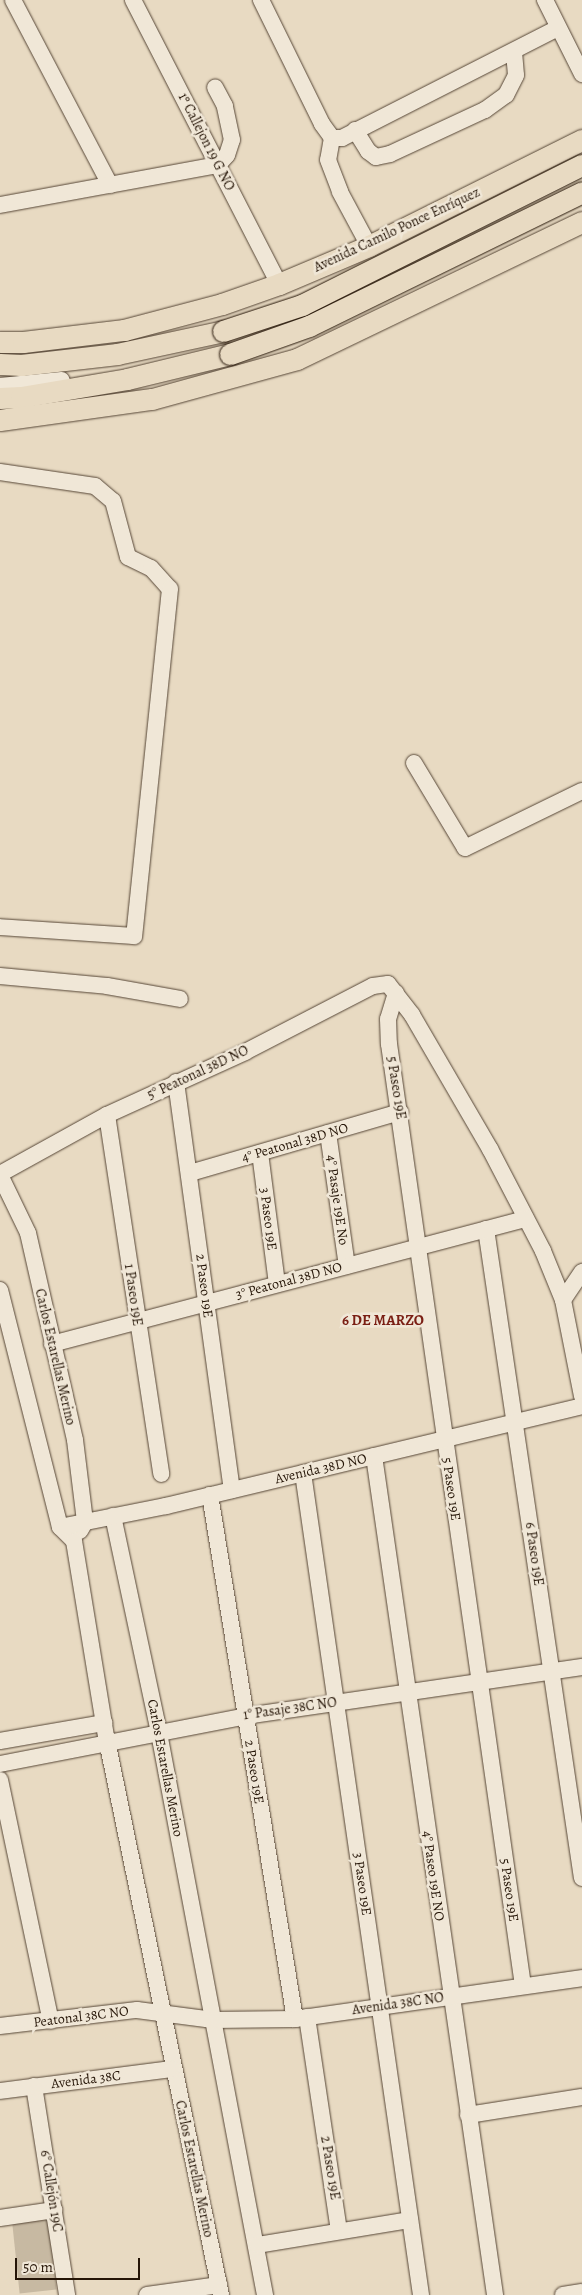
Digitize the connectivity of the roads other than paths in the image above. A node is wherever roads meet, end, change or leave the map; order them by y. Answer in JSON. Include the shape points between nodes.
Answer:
{"nodes":[{"id":1,"x":13,"y":0,"type":"edge"},
{"id":2,"x":133,"y":0,"type":"edge"},
{"id":3,"x":261,"y":0,"type":"edge"},
{"id":4,"x":545,"y":0,"type":"edge"},
{"id":5,"x":558,"y":28,"type":"junction"},
{"id":6,"x":514,"y":53,"type":"junction"},
{"id":7,"x":582,"y":74,"type":"edge"},
{"id":8,"x":215,"y":87,"type":"dead end"},
{"id":9,"x":356,"y":130,"type":"junction"},
{"id":10,"x":332,"y":138,"type":"junction"},
{"id":11,"x":582,"y":140,"type":"edge"},
{"id":12,"x":218,"y":165,"type":"junction"},
{"id":13,"x":582,"y":165,"type":"edge"},
{"id":14,"x":514,"y":173,"type":"junction"},
{"id":15,"x":110,"y":185,"type":"junction"},
{"id":16,"x":582,"y":192,"type":"edge"},
{"id":17,"x":0,"y":205,"type":"edge"},
{"id":18,"x":582,"y":222,"type":"edge"},
{"id":19,"x":541,"y":242,"type":"junction"},
{"id":20,"x":369,"y":246,"type":"junction"},
{"id":21,"x":279,"y":284,"type":"junction"},
{"id":22,"x":0,"y":342,"type":"edge"},
{"id":23,"x":117,"y":354,"type":"junction"},
{"id":24,"x":0,"y":364,"type":"edge"},
{"id":25,"x":0,"y":376,"type":"edge"},
{"id":26,"x":127,"y":379,"type":"junction"},
{"id":27,"x":0,"y":386,"type":"edge"},
{"id":28,"x":0,"y":396,"type":"edge"},
{"id":29,"x":21,"y":397,"type":"junction"},
{"id":30,"x":91,"y":409,"type":"junction"},
{"id":31,"x":0,"y":420,"type":"edge"},
{"id":32,"x":0,"y":426,"type":"edge"},
{"id":33,"x":0,"y":472,"type":"edge"},
{"id":34,"x":414,"y":763,"type":"dead end"},
{"id":35,"x":582,"y":791,"type":"edge"},
{"id":36,"x":0,"y":927,"type":"edge"},
{"id":37,"x":0,"y":976,"type":"edge"},
{"id":38,"x":396,"y":993,"type":"junction"},
{"id":39,"x":180,"y":999,"type":"dead end"},
{"id":40,"x":176,"y":1082,"type":"junction"},
{"id":41,"x":400,"y":1112,"type":"junction"},
{"id":42,"x":107,"y":1115,"type":"junction"},
{"id":43,"x":328,"y":1133,"type":"junction"},
{"id":44,"x":260,"y":1153,"type":"junction"},
{"id":45,"x":190,"y":1173,"type":"junction"},
{"id":46,"x":0,"y":1175,"type":"edge"},
{"id":47,"x":4,"y":1195,"type":"edge"},
{"id":48,"x":526,"y":1219,"type":"junction"},
{"id":49,"x":486,"y":1229,"type":"junction"},
{"id":50,"x":418,"y":1247,"type":"junction"},
{"id":51,"x":346,"y":1266,"type":"junction"},
{"id":52,"x":582,"y":1272,"type":"edge"},
{"id":53,"x":276,"y":1284,"type":"junction"},
{"id":54,"x":0,"y":1290,"type":"edge"},
{"id":55,"x":563,"y":1300,"type":"junction"},
{"id":56,"x":206,"y":1303,"type":"junction"},
{"id":57,"x":2,"y":1316,"type":"edge"},
{"id":58,"x":137,"y":1321,"type":"junction"},
{"id":59,"x":52,"y":1344,"type":"junction"},
{"id":60,"x":582,"y":1396,"type":"edge"},
{"id":61,"x":582,"y":1406,"type":"edge"},
{"id":62,"x":515,"y":1422,"type":"junction"},
{"id":63,"x":444,"y":1439,"type":"junction"},
{"id":64,"x":374,"y":1456,"type":"junction"},
{"id":65,"x":303,"y":1473,"type":"junction"},
{"id":66,"x":160,"y":1474,"type":"dead end"},
{"id":67,"x":232,"y":1490,"type":"junction"},
{"id":68,"x":210,"y":1495,"type":"junction"},
{"id":69,"x":113,"y":1516,"type":"junction"},
{"id":70,"x":86,"y":1522,"type":"junction"},
{"id":71,"x":60,"y":1526,"type":"junction"},
{"id":72,"x":74,"y":1541,"type":"junction"},
{"id":73,"x":582,"y":1667,"type":"edge"},
{"id":74,"x":551,"y":1671,"type":"junction"},
{"id":75,"x":478,"y":1682,"type":"junction"},
{"id":76,"x":408,"y":1692,"type":"junction"},
{"id":77,"x":337,"y":1702,"type":"junction"},
{"id":78,"x":246,"y":1716,"type":"junction"},
{"id":79,"x":104,"y":1723,"type":"junction"},
{"id":80,"x":158,"y":1733,"type":"junction"},
{"id":81,"x":0,"y":1741,"type":"edge"},
{"id":82,"x":107,"y":1744,"type":"junction"},
{"id":83,"x":0,"y":1764,"type":"edge"},
{"id":84,"x":0,"y":1780,"type":"edge"},
{"id":85,"x":582,"y":1878,"type":"edge"},
{"id":86,"x":582,"y":1978,"type":"edge"},
{"id":87,"x":523,"y":1986,"type":"junction"},
{"id":88,"x":450,"y":1997,"type":"junction"},
{"id":89,"x":380,"y":2007,"type":"junction"},
{"id":90,"x":162,"y":2013,"type":"junction"},
{"id":91,"x":301,"y":2018,"type":"junction"},
{"id":92,"x":213,"y":2020,"type":"junction"},
{"id":93,"x":51,"y":2021,"type":"junction"},
{"id":94,"x":0,"y":2026,"type":"edge"},
{"id":95,"x":172,"y":2069,"type":"junction"},
{"id":96,"x":34,"y":2086,"type":"junction"},
{"id":97,"x":0,"y":2091,"type":"edge"},
{"id":98,"x":582,"y":2097,"type":"edge"},
{"id":99,"x":468,"y":2115,"type":"junction"},
{"id":100,"x":54,"y":2210,"type":"junction"},
{"id":101,"x":0,"y":2218,"type":"edge"},
{"id":102,"x":410,"y":2220,"type":"junction"},
{"id":103,"x":339,"y":2230,"type":"junction"},
{"id":104,"x":256,"y":2245,"type":"junction"},
{"id":105,"x":220,"y":2290,"type":"edge"},
{"id":106,"x":67,"y":2295,"type":"edge"},
{"id":107,"x":147,"y":2295,"type":"edge"},
{"id":108,"x":265,"y":2295,"type":"edge"},
{"id":109,"x":421,"y":2295,"type":"edge"},
{"id":110,"x":495,"y":2295,"type":"edge"}],
"edges":[{"from":1,"to":15,"type":"street"},
{"from":2,"to":12,"type":"street","name":"1º Callejon 19 G NO"},
{"from":3,"to":10,"type":"street"},
{"from":4,"to":5,"type":"street"},
{"from":5,"to":6,"type":"street"},
{"from":5,"to":7,"type":"street"},
{"from":6,"to":9,"type":"street"},
{"from":6,"to":9,"type":"street","via":[[516,75],[506,95],[485,110],[390,154],[376,157],[368,151]]},
{"from":8,"to":12,"type":"street","via":[[231,124],[232,140],[227,156]]},
{"from":9,"to":10,"type":"street","via":[[342,138]]},
{"from":10,"to":20,"type":"street","via":[[328,160],[340,192]]},
{"from":11,"to":14,"type":"main road","name":"Avenida Camilo Ponce Enríquez"},
{"from":12,"to":15,"type":"street"},
{"from":12,"to":21,"type":"street","name":"1º Callejon 19 G NO"},
{"from":13,"to":23,"type":"main road","name":"Avenida Camilo Ponce Enríquez","bridge":true,"via":[[302,304],[223,331]]},
{"from":14,"to":19,"type":"main road","via":[[531,179],[548,200],[550,217]]},
{"from":14,"to":20,"type":"main road","name":"Avenida Camilo Ponce Enríquez"},
{"from":15,"to":17,"type":"street"},
{"from":16,"to":26,"type":"main road","bridge":true,"via":[[309,326],[230,354]]},
{"from":18,"to":19,"type":"main road"},
{"from":19,"to":30,"type":"main road","via":[[297,359],[152,399]]},
{"from":20,"to":21,"type":"main road","name":"Avenida Camilo Ponce Enríquez"},
{"from":21,"to":22,"type":"main road","name":"Avenida Camilo Ponce Enríquez","via":[[222,304],[124,330]]},
{"from":23,"to":24,"type":"main road","name":"Avenida Camilo Ponce Enríquez","via":[[21,365]]},
{"from":23,"to":25,"type":"street","name":"Avenida Camilo Ponce Enríquez","via":[[97,365],[26,376]]},
{"from":26,"to":27,"type":"street","via":[[98,375]]},
{"from":26,"to":29,"type":"main road"},
{"from":28,"to":29,"type":"main road"},
{"from":29,"to":30,"type":"main road"},
{"from":30,"to":31,"type":"main road"},
{"from":31,"to":32,"type":"street"},
{"from":33,"to":36,"type":"street","via":[[95,486],[113,501],[128,557],[151,568],[170,589],[134,936]]},
{"from":34,"to":35,"type":"street","via":[[465,848]]},
{"from":37,"to":39,"type":"street","via":[[107,986]]},
{"from":38,"to":40,"type":"street","name":"5° Peatonal 38D NO","via":[[388,984],[373,986],[245,1052]]},
{"from":38,"to":41,"type":"street","name":"5 Paseo 19E","via":[[388,1027]]},
{"from":38,"to":48,"type":"street","via":[[446,1074]]},
{"from":40,"to":42,"type":"street","name":"5° Peatonal 38D NO"},
{"from":40,"to":45,"type":"street","name":"2 Paseo 19E"},
{"from":41,"to":43,"type":"street","name":"4° Peatonal 38D NO"},
{"from":41,"to":50,"type":"street","name":"5 Paseo 19E"},
{"from":42,"to":46,"type":"street","name":"5° Peatonal 38D NO"},
{"from":42,"to":58,"type":"street","name":"1 Paseo 19E"},
{"from":43,"to":44,"type":"street","name":"4° Peatonal 38D NO"},
{"from":43,"to":51,"type":"street","name":"4° Pasaje 19E No"},
{"from":44,"to":45,"type":"street","name":"4° Peatonal 38D NO"},
{"from":44,"to":53,"type":"street","name":"3 Paseo 19E"},
{"from":45,"to":56,"type":"street","name":"2 Paseo 19E"},
{"from":46,"to":47,"type":"street","name":"Carlos Estarellas Merino"},
{"from":47,"to":59,"type":"street","name":"Carlos Estarellas Merino","via":[[28,1233]]},
{"from":48,"to":49,"type":"street","name":"3° Peatonal 38D NO"},
{"from":48,"to":55,"type":"street"},
{"from":49,"to":50,"type":"street","name":"3° Peatonal 38D NO"},
{"from":49,"to":62,"type":"street","name":"6 Paseo 19E"},
{"from":50,"to":51,"type":"street","name":"3° Peatonal 38D NO"},
{"from":50,"to":63,"type":"street","name":"5 Paseo 19E"},
{"from":51,"to":53,"type":"street","name":"3° Peatonal 38D NO"},
{"from":52,"to":55,"type":"street"},
{"from":53,"to":56,"type":"street","name":"3° Peatonal 38D NO"},
{"from":54,"to":57,"type":"street"},
{"from":55,"to":60,"type":"street"},
{"from":56,"to":58,"type":"street","name":"3° Peatonal 38D NO"},
{"from":56,"to":67,"type":"street","name":"2 Paseo 19E"},
{"from":57,"to":71,"type":"street"},
{"from":58,"to":59,"type":"street","name":"3° Peatonal 38D NO"},
{"from":58,"to":66,"type":"street","name":"1 Paseo 19E"},
{"from":59,"to":70,"type":"street","name":"Carlos Estarellas Merino","via":[[75,1440]]},
{"from":61,"to":62,"type":"street","name":"Avenida 38D NO"},
{"from":62,"to":63,"type":"street","name":"Avenida 38D NO"},
{"from":62,"to":74,"type":"street","name":"6 Paseo 19E"},
{"from":63,"to":64,"type":"street","name":"Avenida 38D NO"},
{"from":63,"to":75,"type":"street","name":"5 Paseo 19E"},
{"from":64,"to":65,"type":"street","name":"Avenida 38D NO"},
{"from":64,"to":76,"type":"street","name":"4° Paseo 19E NO"},
{"from":65,"to":67,"type":"street","name":"Avenida 38D NO"},
{"from":65,"to":77,"type":"street","name":"3 Paseo 19E"},
{"from":67,"to":68,"type":"street","name":"Avenida 38D NO"},
{"from":68,"to":69,"type":"street","name":"Avenida 38D NO"},
{"from":68,"to":78,"type":"street","name":"2 Paseo 19E"},
{"from":69,"to":70,"type":"street","name":"Avenida 38D NO"},
{"from":69,"to":80,"type":"street","name":"Carlos Estarellas Merino"},
{"from":70,"to":71,"type":"street","name":"Avenida 38D NO"},
{"from":70,"to":72,"type":"street"},
{"from":71,"to":72,"type":"street"},
{"from":72,"to":79,"type":"street","name":"Carlos Estarellas Merino"},
{"from":73,"to":74,"type":"street","name":"1° Pasaje 38C NO"},
{"from":74,"to":75,"type":"street","name":"1° Pasaje 38C NO"},
{"from":74,"to":85,"type":"street","name":"6 Paseo 19E"},
{"from":75,"to":76,"type":"street","name":"1° Pasaje 38C NO"},
{"from":75,"to":87,"type":"street","name":"5 Paseo 19E"},
{"from":76,"to":77,"type":"street","name":"1° Pasaje 38C NO"},
{"from":76,"to":88,"type":"street","name":"4° Paseo 19E NO"},
{"from":77,"to":78,"type":"street","name":"1° Pasaje 38C NO"},
{"from":77,"to":89,"type":"street","name":"3 Paseo 19E"},
{"from":78,"to":80,"type":"street","name":"1° Pasaje 38C NO"},
{"from":78,"to":91,"type":"street","name":"2 Paseo 19E"},
{"from":79,"to":81,"type":"street"},
{"from":79,"to":82,"type":"street","name":"Carlos Estarellas Merino"},
{"from":80,"to":82,"type":"street","name":"1° Pasaje 38C NO"},
{"from":80,"to":92,"type":"street","name":"Carlos Estarellas Merino"},
{"from":82,"to":83,"type":"street","name":"1° Pasaje 38C NO"},
{"from":82,"to":90,"type":"street","name":"Carlos Estarellas Merino"},
{"from":84,"to":93,"type":"street"},
{"from":86,"to":87,"type":"street","name":"Avenida 38C NO"},
{"from":87,"to":88,"type":"street","name":"Avenida 38C NO"},
{"from":88,"to":89,"type":"street","name":"Avenida 38C NO"},
{"from":88,"to":99,"type":"street","name":"4° Paseo 19E NO"},
{"from":89,"to":91,"type":"street","name":"Avenida 38C NO"},
{"from":89,"to":102,"type":"street","name":"3 Paseo 19E"},
{"from":90,"to":92,"type":"street"},
{"from":90,"to":93,"type":"street","name":"Peatonal 38C NO","via":[[137,2010]]},
{"from":90,"to":95,"type":"street","name":"Carlos Estarellas Merino"},
{"from":91,"to":92,"type":"street","name":"Avenida 38C NO"},
{"from":91,"to":103,"type":"street","name":"2 Paseo 19E"},
{"from":92,"to":104,"type":"street","name":"Carlos Estarellas Merino"},
{"from":93,"to":94,"type":"street","name":"Peatonal 38C NO"},
{"from":95,"to":96,"type":"street","name":"Avenida 38C"},
{"from":95,"to":105,"type":"street","name":"Carlos Estarellas Merino"},
{"from":96,"to":97,"type":"street","name":"Avenida 38C"},
{"from":96,"to":100,"type":"street","name":"6° Callejón 19C"},
{"from":98,"to":99,"type":"street"},
{"from":99,"to":110,"type":"street","name":"4° Paseo 19E NO"},
{"from":100,"to":101,"type":"street"},
{"from":100,"to":106,"type":"street","name":"6° Callejón 19C"},
{"from":102,"to":103,"type":"street"},
{"from":102,"to":109,"type":"street","name":"3 Paseo 19E"},
{"from":103,"to":104,"type":"street"},
{"from":104,"to":108,"type":"street","name":"Carlos Estarellas Merino"},
{"from":105,"to":107,"type":"street"}]}
